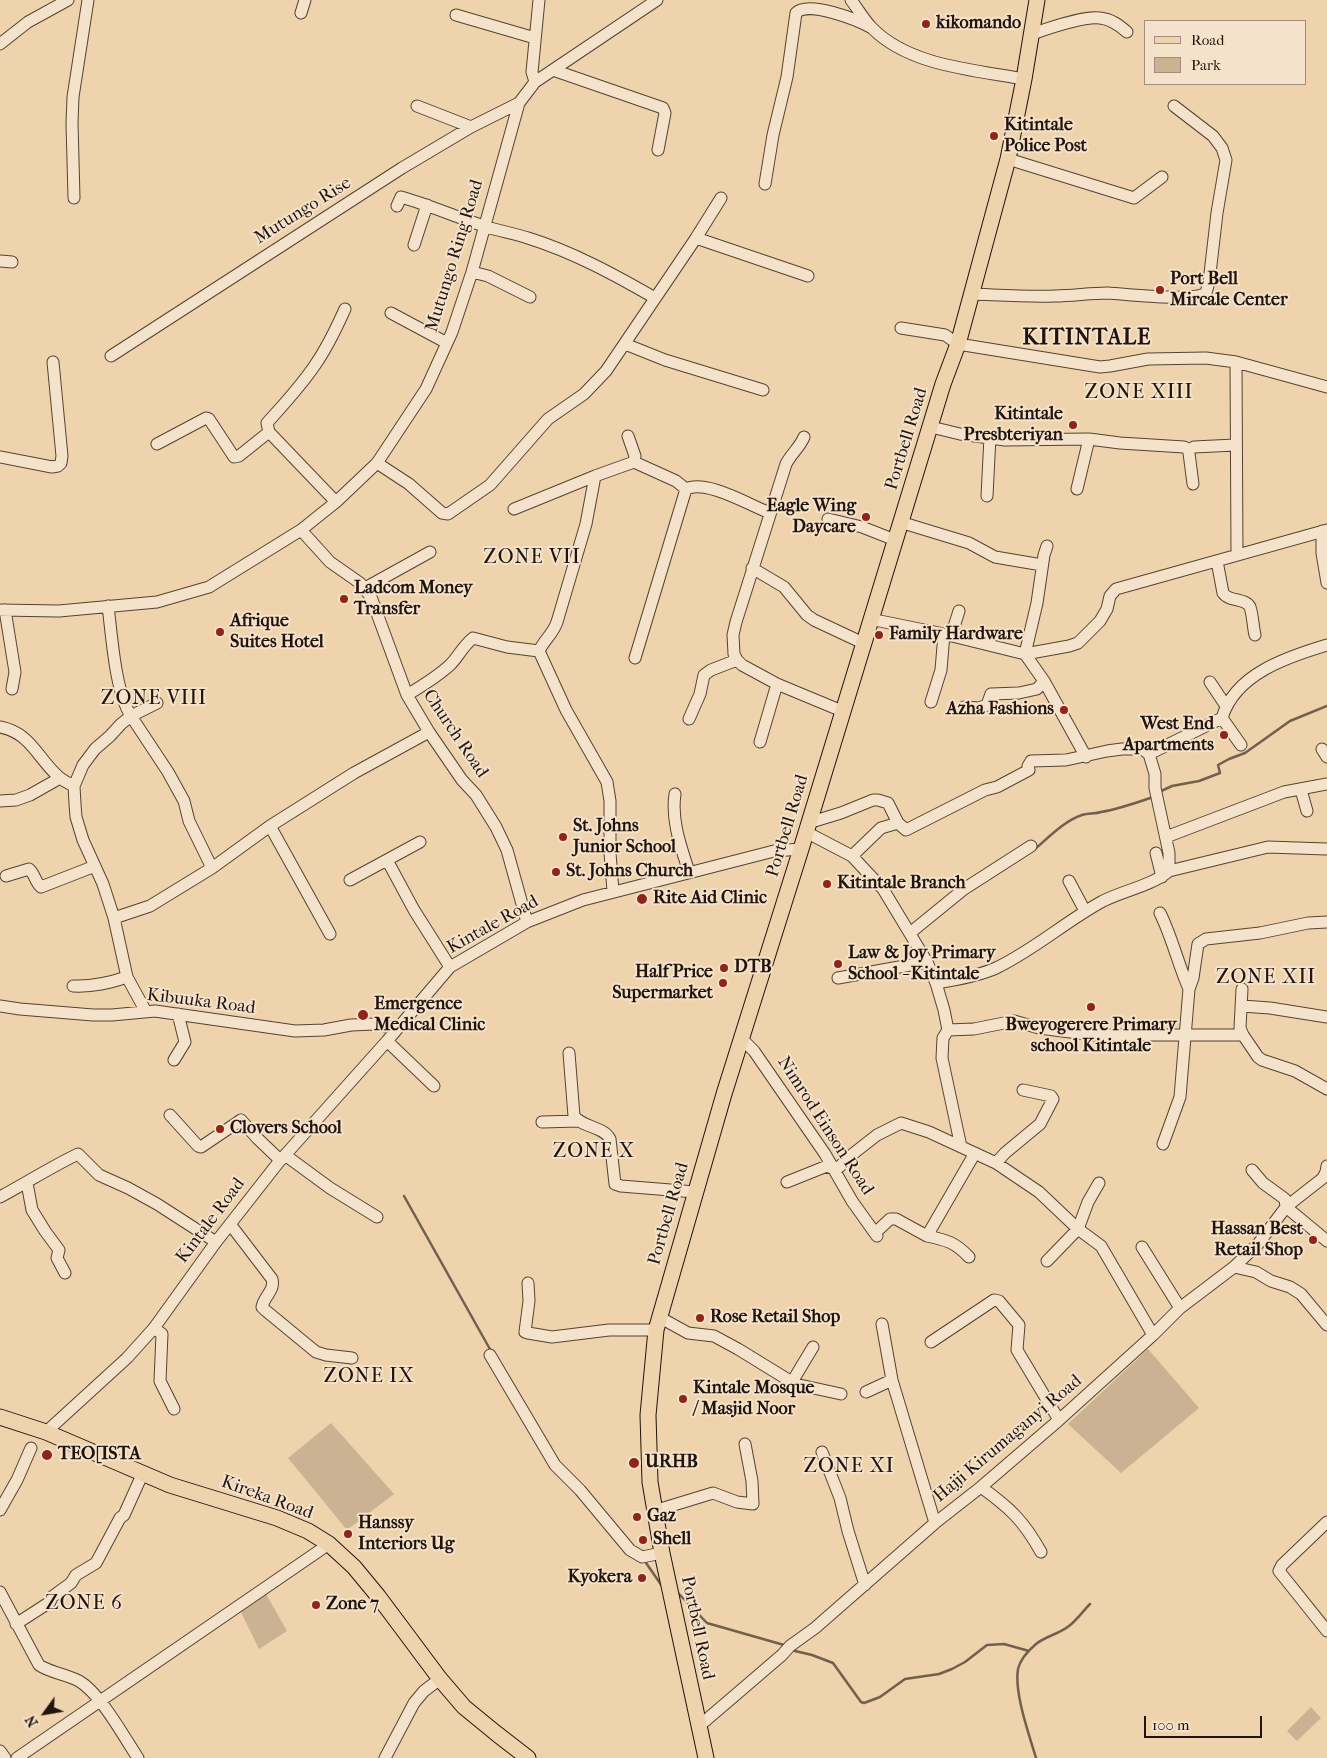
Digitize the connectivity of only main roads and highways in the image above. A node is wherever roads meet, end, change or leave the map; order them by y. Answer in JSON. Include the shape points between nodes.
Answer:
{"nodes":[{"id":1,"x":1037,"y":0,"type":"edge"},
{"id":2,"x":0,"y":1417,"type":"edge"},
{"id":3,"x":528,"y":1758,"type":"edge"},
{"id":4,"x":706,"y":1758,"type":"edge"}],
"edges":[{"from":1,"to":4,"type":"main road","name":"Portbell Road","via":[[1008,158],[958,344],[894,540],[741,1038],[657,1324],[648,1416],[650,1482]]},
{"from":2,"to":3,"type":"main road","name":"Kireka Road","via":[[46,1432],[142,1475],[277,1518],[329,1544],[372,1588],[464,1707]]}]}
